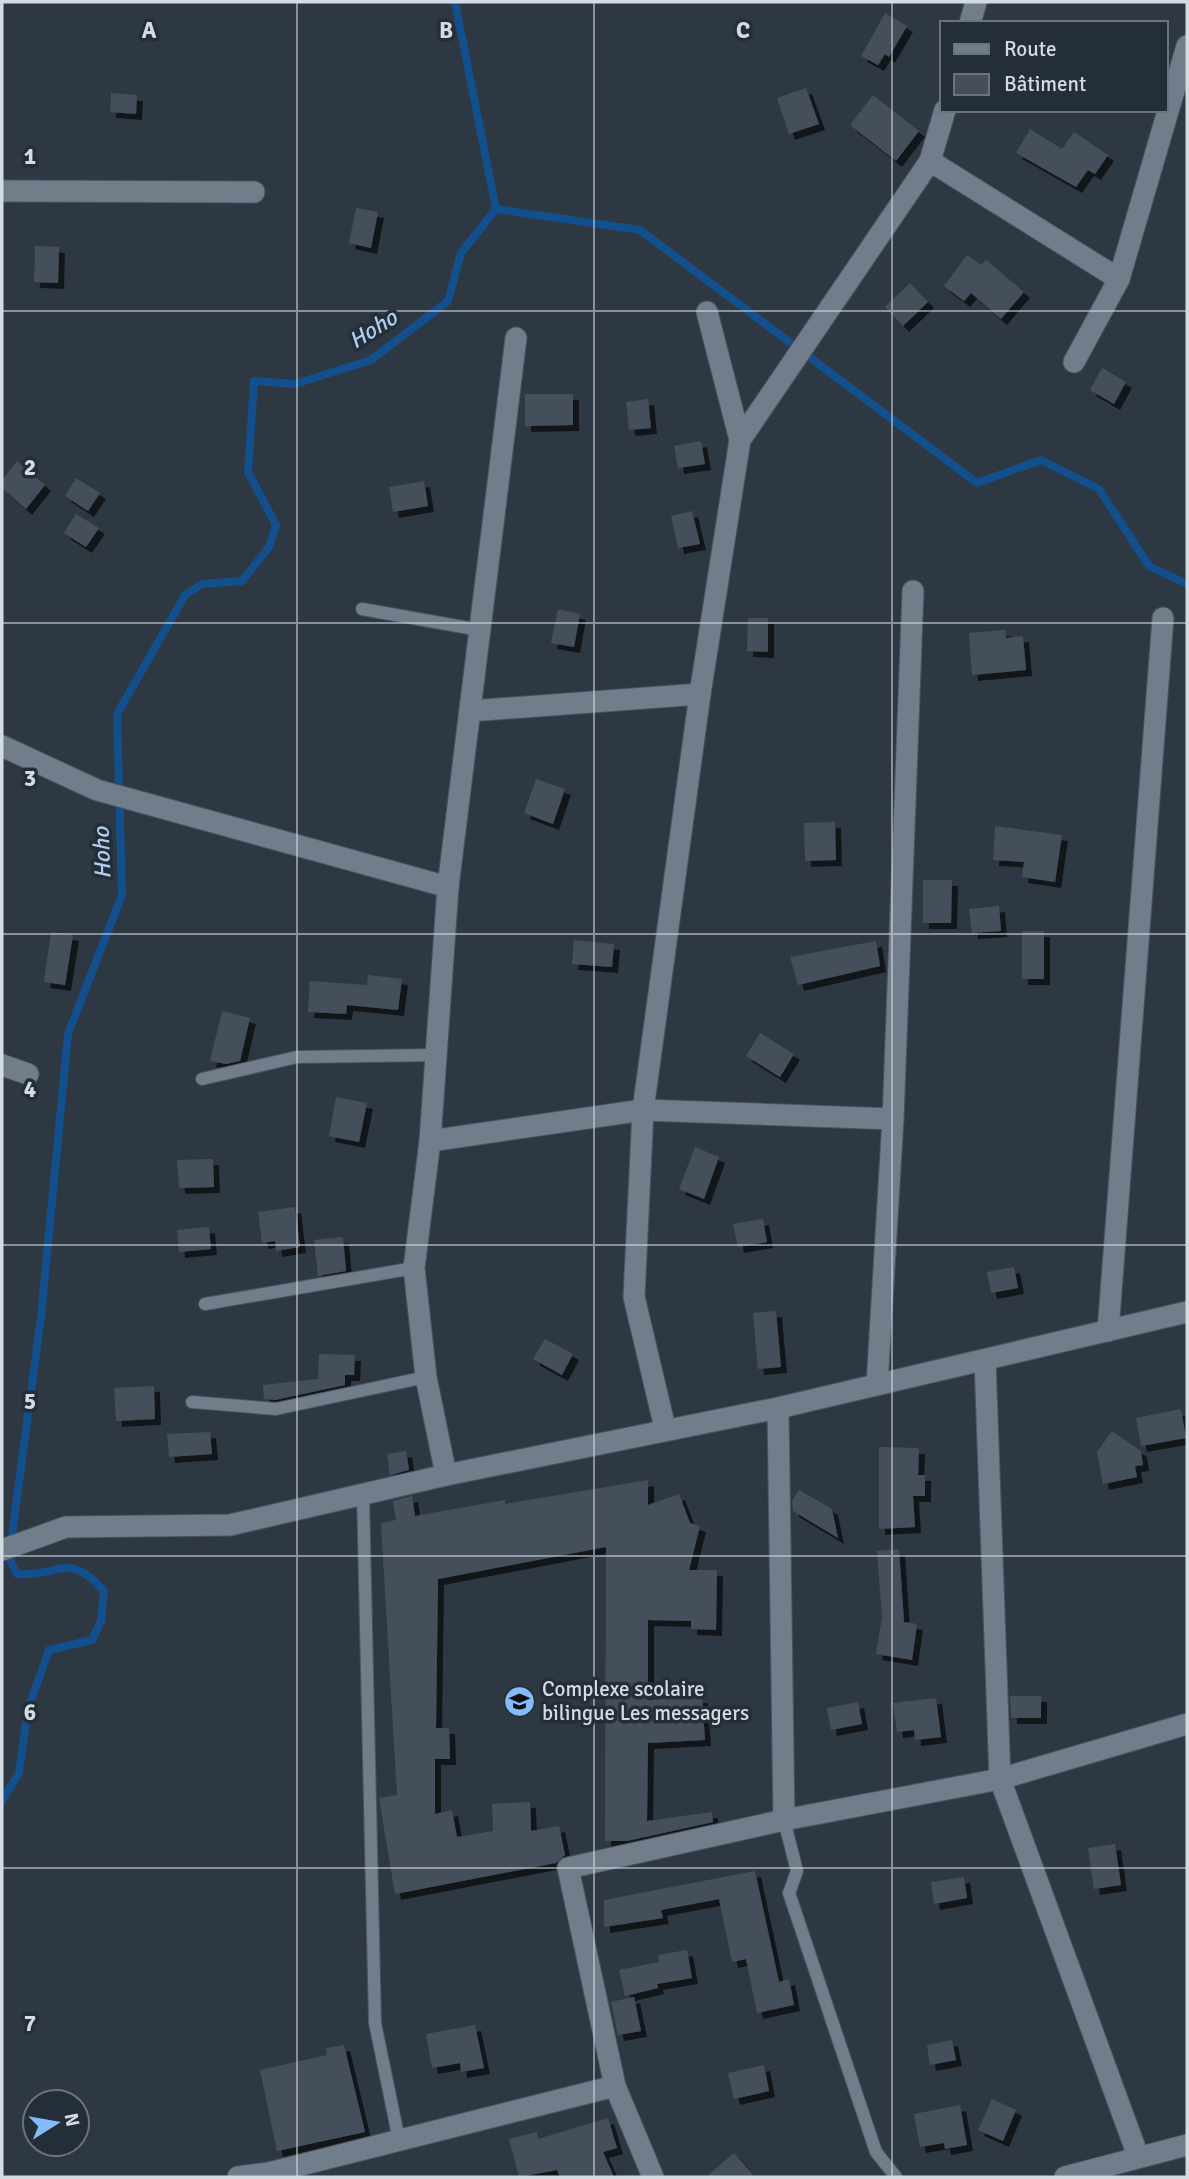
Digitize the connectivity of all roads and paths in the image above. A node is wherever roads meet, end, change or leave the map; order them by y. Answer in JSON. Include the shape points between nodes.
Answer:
{"nodes":[{"id":1,"x":976,"y":2,"type":"edge"},
{"id":2,"x":971,"y":21,"type":"edge"},
{"id":3,"x":1187,"y":46,"type":"edge"},
{"id":4,"x":1168,"y":111,"type":"edge"},
{"id":5,"x":944,"y":112,"type":"edge"},
{"id":6,"x":1168,"y":112,"type":"edge"},
{"id":7,"x":930,"y":161,"type":"junction"},
{"id":8,"x":2,"y":191,"type":"edge"},
{"id":9,"x":254,"y":192,"type":"dead end"},
{"id":10,"x":1119,"y":279,"type":"junction"},
{"id":11,"x":707,"y":312,"type":"dead end"},
{"id":12,"x":516,"y":338,"type":"dead end"},
{"id":13,"x":1074,"y":362,"type":"dead end"},
{"id":14,"x":740,"y":440,"type":"junction"},
{"id":15,"x":913,"y":591,"type":"dead end"},
{"id":16,"x":362,"y":608,"type":"dead end"},
{"id":17,"x":1163,"y":618,"type":"dead end"},
{"id":18,"x":480,"y":630,"type":"junction"},
{"id":19,"x":701,"y":694,"type":"junction"},
{"id":20,"x":470,"y":711,"type":"junction"},
{"id":21,"x":2,"y":746,"type":"edge"},
{"id":22,"x":448,"y":887,"type":"junction"},
{"id":23,"x":436,"y":1055,"type":"junction"},
{"id":24,"x":2,"y":1065,"type":"edge"},
{"id":25,"x":28,"y":1074,"type":"dead end"},
{"id":26,"x":202,"y":1079,"type":"dead end"},
{"id":27,"x":643,"y":1110,"type":"junction"},
{"id":28,"x":893,"y":1119,"type":"junction"},
{"id":29,"x":430,"y":1141,"type":"junction"},
{"id":30,"x":414,"y":1268,"type":"junction"},
{"id":31,"x":205,"y":1304,"type":"dead end"},
{"id":32,"x":1187,"y":1312,"type":"edge"},
{"id":33,"x":1108,"y":1331,"type":"junction"},
{"id":34,"x":985,"y":1360,"type":"junction"},
{"id":35,"x":426,"y":1377,"type":"junction"},
{"id":36,"x":877,"y":1385,"type":"junction"},
{"id":37,"x":192,"y":1402,"type":"dead end"},
{"id":38,"x":778,"y":1408,"type":"junction"},
{"id":39,"x":665,"y":1429,"type":"junction"},
{"id":40,"x":446,"y":1475,"type":"junction"},
{"id":41,"x":363,"y":1494,"type":"junction"},
{"id":42,"x":2,"y":1550,"type":"edge"},
{"id":43,"x":1187,"y":1724,"type":"edge"},
{"id":44,"x":1000,"y":1779,"type":"junction"},
{"id":45,"x":784,"y":1820,"type":"junction"},
{"id":46,"x":615,"y":2086,"type":"junction"},
{"id":47,"x":399,"y":2140,"type":"junction"},
{"id":48,"x":1187,"y":2145,"type":"edge"},
{"id":49,"x":1138,"y":2155,"type":"junction"},
{"id":50,"x":239,"y":2177,"type":"edge"},
{"id":51,"x":653,"y":2177,"type":"edge"},
{"id":52,"x":896,"y":2177,"type":"edge"},
{"id":53,"x":1065,"y":2177,"type":"edge"}],
"edges":[{"from":1,"to":2,"type":"street"},
{"from":3,"to":4,"type":"street"},
{"from":5,"to":7,"type":"street"},
{"from":6,"to":10,"type":"street"},
{"from":7,"to":10,"type":"street"},
{"from":7,"to":14,"type":"street"},
{"from":8,"to":9,"type":"street"},
{"from":10,"to":13,"type":"street"},
{"from":11,"to":14,"type":"street"},
{"from":12,"to":18,"type":"street"},
{"from":14,"to":19,"type":"street"},
{"from":15,"to":28,"type":"street"},
{"from":16,"to":18,"type":"lane"},
{"from":17,"to":33,"type":"street"},
{"from":18,"to":20,"type":"street"},
{"from":19,"to":20,"type":"street"},
{"from":19,"to":27,"type":"street"},
{"from":20,"to":22,"type":"street"},
{"from":21,"to":22,"type":"street","via":[[97,790]]},
{"from":22,"to":23,"type":"street"},
{"from":23,"to":26,"type":"lane","via":[[297,1057]]},
{"from":23,"to":29,"type":"street"},
{"from":24,"to":25,"type":"street"},
{"from":27,"to":28,"type":"street"},
{"from":27,"to":29,"type":"street"},
{"from":27,"to":39,"type":"street","via":[[635,1297]]},
{"from":28,"to":36,"type":"street"},
{"from":29,"to":30,"type":"street"},
{"from":30,"to":31,"type":"lane"},
{"from":30,"to":35,"type":"street"},
{"from":32,"to":33,"type":"street"},
{"from":33,"to":34,"type":"street"},
{"from":34,"to":36,"type":"street"},
{"from":34,"to":44,"type":"street"},
{"from":35,"to":37,"type":"lane","via":[[276,1409]]},
{"from":35,"to":40,"type":"street"},
{"from":36,"to":38,"type":"street"},
{"from":38,"to":39,"type":"street"},
{"from":38,"to":45,"type":"street"},
{"from":39,"to":40,"type":"street"},
{"from":40,"to":41,"type":"street"},
{"from":41,"to":42,"type":"street","via":[[230,1525],[66,1527]]},
{"from":41,"to":47,"type":"lane","via":[[375,2023]]},
{"from":43,"to":44,"type":"street"},
{"from":44,"to":45,"type":"street"},
{"from":44,"to":49,"type":"street"},
{"from":45,"to":46,"type":"street","via":[[568,1868]]},
{"from":45,"to":52,"type":"lane","via":[[797,1871],[789,1893],[876,2152]]},
{"from":46,"to":47,"type":"street"},
{"from":46,"to":51,"type":"street"},
{"from":47,"to":50,"type":"street"},
{"from":48,"to":49,"type":"street"},
{"from":49,"to":53,"type":"street"}]}
